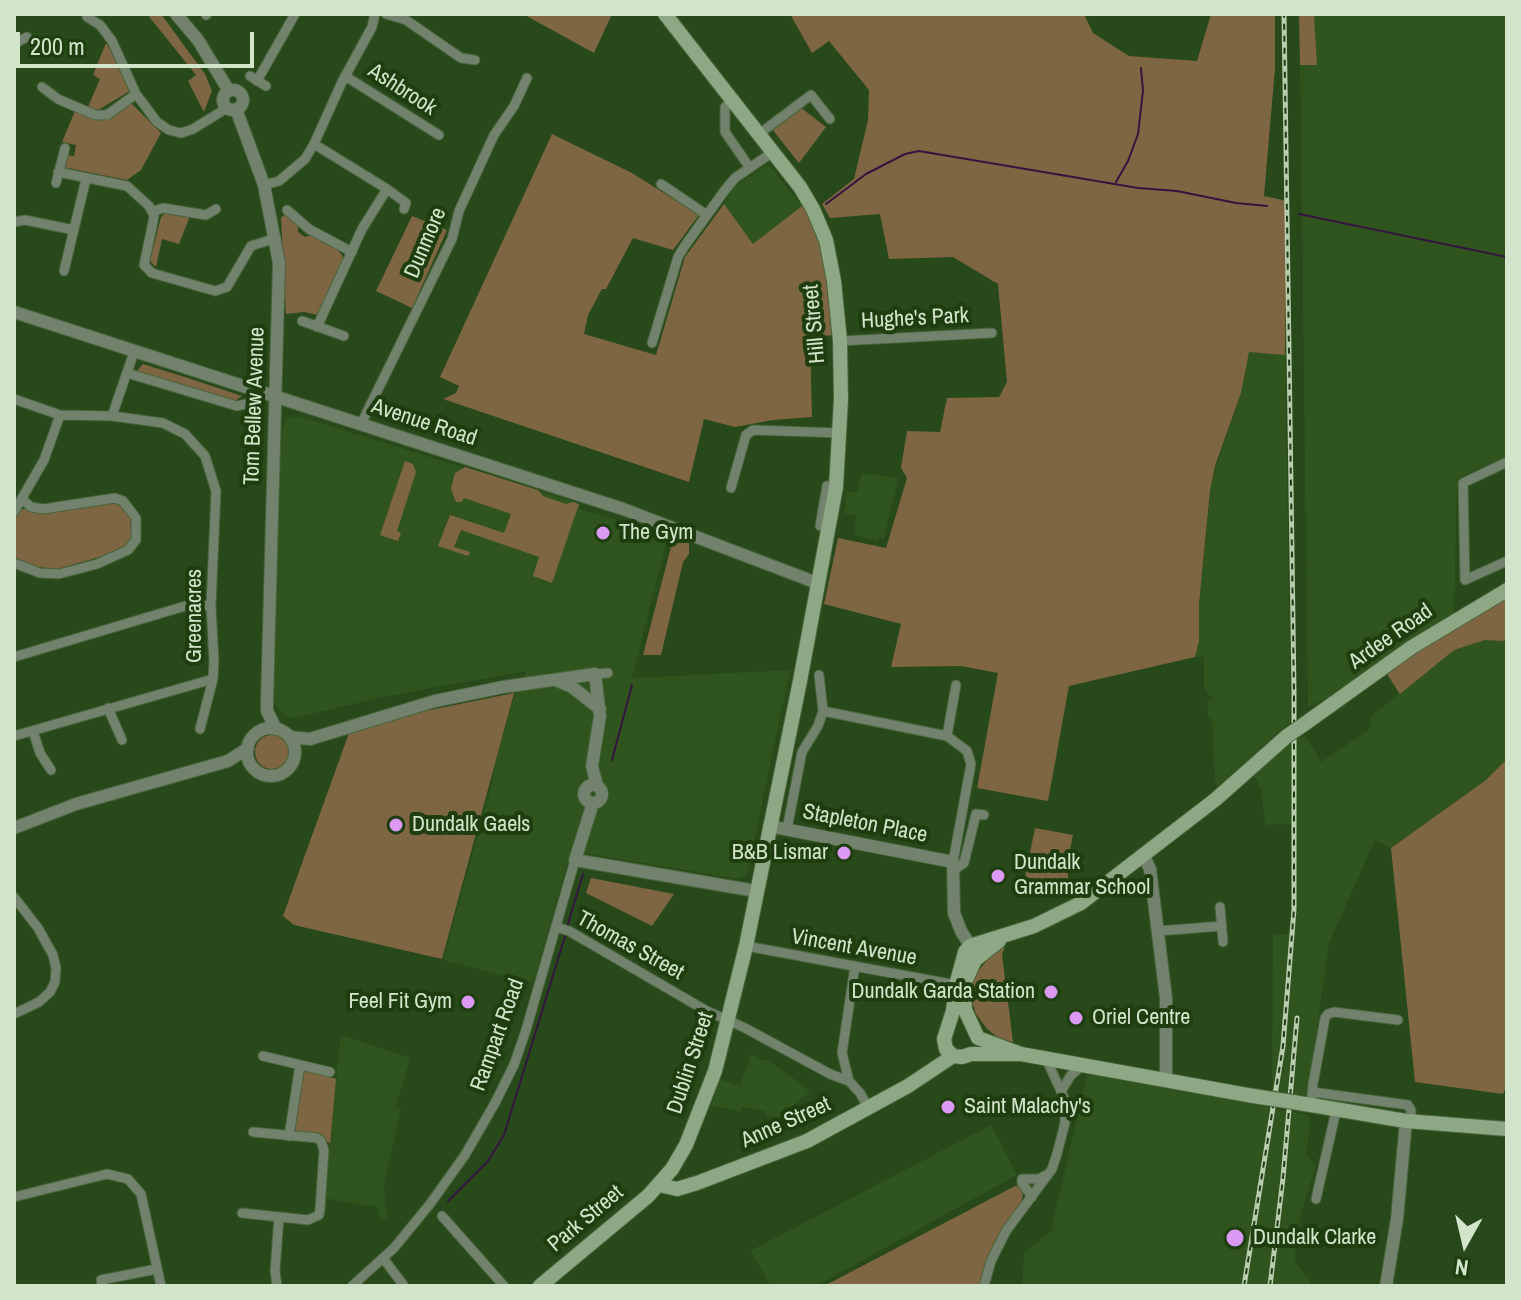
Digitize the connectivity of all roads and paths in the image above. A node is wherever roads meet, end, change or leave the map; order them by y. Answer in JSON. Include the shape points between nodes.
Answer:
{"nodes":[{"id":1,"x":176,"y":14,"type":"edge"},
{"id":2,"x":295,"y":14,"type":"edge"},
{"id":3,"x":375,"y":14,"type":"edge"},
{"id":4,"x":386,"y":14,"type":"edge"},
{"id":5,"x":665,"y":14,"type":"edge"},
{"id":6,"x":87,"y":17,"type":"dead end"},
{"id":7,"x":27,"y":37,"type":"dead end"},
{"id":8,"x":14,"y":44,"type":"edge"},
{"id":9,"x":475,"y":60,"type":"dead end"},
{"id":10,"x":345,"y":76,"type":"junction"},
{"id":11,"x":527,"y":78,"type":"dead end"},
{"id":12,"x":258,"y":81,"type":"dead end"},
{"id":13,"x":42,"y":87,"type":"dead end"},
{"id":14,"x":136,"y":94,"type":"junction"},
{"id":15,"x":733,"y":100,"type":"junction"},
{"id":16,"x":232,"y":108,"type":"junction"},
{"id":17,"x":830,"y":119,"type":"dead end"},
{"id":18,"x":759,"y":134,"type":"junction"},
{"id":19,"x":439,"y":135,"type":"dead end"},
{"id":20,"x":314,"y":144,"type":"junction"},
{"id":21,"x":65,"y":148,"type":"dead end"},
{"id":22,"x":773,"y":152,"type":"junction"},
{"id":23,"x":750,"y":168,"type":"junction"},
{"id":24,"x":58,"y":172,"type":"junction"},
{"id":25,"x":86,"y":179,"type":"junction"},
{"id":26,"x":56,"y":183,"type":"dead end"},
{"id":27,"x":661,"y":184,"type":"dead end"},
{"id":28,"x":264,"y":185,"type":"junction"},
{"id":29,"x":387,"y":189,"type":"junction"},
{"id":30,"x":216,"y":209,"type":"dead end"},
{"id":31,"x":404,"y":209,"type":"dead end"},
{"id":32,"x":287,"y":210,"type":"dead end"},
{"id":33,"x":152,"y":212,"type":"junction"},
{"id":34,"x":707,"y":215,"type":"junction"},
{"id":35,"x":14,"y":222,"type":"edge"},
{"id":36,"x":74,"y":230,"type":"junction"},
{"id":37,"x":276,"y":238,"type":"junction"},
{"id":38,"x":352,"y":252,"type":"junction"},
{"id":39,"x":64,"y":271,"type":"dead end"},
{"id":40,"x":14,"y":312,"type":"edge"},
{"id":41,"x":302,"y":321,"type":"dead end"},
{"id":42,"x":317,"y":327,"type":"junction"},
{"id":43,"x":992,"y":333,"type":"dead end"},
{"id":44,"x":344,"y":336,"type":"dead end"},
{"id":45,"x":840,"y":341,"type":"junction"},
{"id":46,"x":652,"y":343,"type":"dead end"},
{"id":47,"x":134,"y":352,"type":"junction"},
{"id":48,"x":127,"y":373,"type":"junction"},
{"id":49,"x":275,"y":396,"type":"junction"},
{"id":50,"x":14,"y":399,"type":"edge"},
{"id":51,"x":250,"y":403,"type":"dead end"},
{"id":52,"x":60,"y":415,"type":"junction"},
{"id":53,"x":112,"y":416,"type":"junction"},
{"id":54,"x":361,"y":424,"type":"junction"},
{"id":55,"x":840,"y":433,"type":"junction"},
{"id":56,"x":1507,"y":462,"type":"edge"},
{"id":57,"x":836,"y":487,"type":"junction"},
{"id":58,"x":731,"y":488,"type":"dead end"},
{"id":59,"x":22,"y":499,"type":"junction"},
{"id":60,"x":14,"y":512,"type":"edge"},
{"id":61,"x":820,"y":526,"type":"dead end"},
{"id":62,"x":1507,"y":561,"type":"edge"},
{"id":63,"x":14,"y":563,"type":"edge"},
{"id":64,"x":796,"y":575,"type":"junction"},
{"id":65,"x":817,"y":583,"type":"junction"},
{"id":66,"x":1507,"y":590,"type":"edge"},
{"id":67,"x":813,"y":605,"type":"junction"},
{"id":68,"x":211,"y":606,"type":"junction"},
{"id":69,"x":14,"y":657,"type":"edge"},
{"id":70,"x":819,"y":675,"type":"dead end"},
{"id":71,"x":213,"y":679,"type":"junction"},
{"id":72,"x":556,"y":680,"type":"junction"},
{"id":73,"x":956,"y":685,"type":"dead end"},
{"id":74,"x":602,"y":702,"type":"junction"},
{"id":75,"x":108,"y":708,"type":"junction"},
{"id":76,"x":267,"y":711,"type":"junction"},
{"id":77,"x":823,"y":711,"type":"junction"},
{"id":78,"x":200,"y":729,"type":"dead end"},
{"id":79,"x":276,"y":729,"type":"junction"},
{"id":80,"x":33,"y":731,"type":"junction"},
{"id":81,"x":259,"y":732,"type":"junction"},
{"id":82,"x":14,"y":736,"type":"edge"},
{"id":83,"x":947,"y":736,"type":"junction"},
{"id":84,"x":290,"y":737,"type":"junction"},
{"id":85,"x":310,"y":739,"type":"junction"},
{"id":86,"x":122,"y":740,"type":"dead end"},
{"id":87,"x":248,"y":748,"type":"junction"},
{"id":88,"x":296,"y":754,"type":"junction"},
{"id":89,"x":228,"y":761,"type":"junction"},
{"id":90,"x":250,"y":765,"type":"junction"},
{"id":91,"x":51,"y":770,"type":"dead end"},
{"id":92,"x":984,"y":815,"type":"dead end"},
{"id":93,"x":769,"y":826,"type":"junction"},
{"id":94,"x":14,"y":828,"type":"edge"},
{"id":95,"x":787,"y":829,"type":"junction"},
{"id":96,"x":1144,"y":856,"type":"junction"},
{"id":97,"x":575,"y":860,"type":"junction"},
{"id":98,"x":954,"y":866,"type":"junction"},
{"id":99,"x":756,"y":891,"type":"junction"},
{"id":100,"x":14,"y":897,"type":"edge"},
{"id":101,"x":1220,"y":907,"type":"dead end"},
{"id":102,"x":1222,"y":926,"type":"junction"},
{"id":103,"x":563,"y":929,"type":"junction"},
{"id":104,"x":1158,"y":931,"type":"junction"},
{"id":105,"x":1223,"y":942,"type":"dead end"},
{"id":106,"x":746,"y":946,"type":"junction"},
{"id":107,"x":973,"y":953,"type":"junction"},
{"id":108,"x":855,"y":966,"type":"junction"},
{"id":109,"x":956,"y":985,"type":"junction"},
{"id":110,"x":14,"y":1014,"type":"edge"},
{"id":111,"x":1398,"y":1020,"type":"dead end"},
{"id":112,"x":728,"y":1022,"type":"junction"},
{"id":113,"x":974,"y":1032,"type":"junction"},
{"id":114,"x":945,"y":1034,"type":"junction"},
{"id":115,"x":971,"y":1054,"type":"junction"},
{"id":116,"x":1021,"y":1054,"type":"junction"},
{"id":117,"x":263,"y":1056,"type":"dead end"},
{"id":118,"x":953,"y":1056,"type":"junction"},
{"id":119,"x":1050,"y":1059,"type":"junction"},
{"id":120,"x":1085,"y":1064,"type":"junction"},
{"id":121,"x":300,"y":1065,"type":"junction"},
{"id":122,"x":330,"y":1072,"type":"dead end"},
{"id":123,"x":1166,"y":1078,"type":"junction"},
{"id":124,"x":849,"y":1081,"type":"junction"},
{"id":125,"x":1062,"y":1090,"type":"junction"},
{"id":126,"x":1311,"y":1101,"type":"junction"},
{"id":127,"x":869,"y":1109,"type":"junction"},
{"id":128,"x":1336,"y":1111,"type":"junction"},
{"id":129,"x":1409,"y":1121,"type":"junction"},
{"id":130,"x":1507,"y":1129,"type":"edge"},
{"id":131,"x":253,"y":1132,"type":"dead end"},
{"id":132,"x":289,"y":1136,"type":"junction"},
{"id":133,"x":1048,"y":1173,"type":"junction"},
{"id":134,"x":659,"y":1185,"type":"junction"},
{"id":135,"x":14,"y":1197,"type":"edge"},
{"id":136,"x":1032,"y":1197,"type":"junction"},
{"id":137,"x":1316,"y":1199,"type":"dead end"},
{"id":138,"x":242,"y":1213,"type":"dead end"},
{"id":139,"x":442,"y":1216,"type":"dead end"},
{"id":140,"x":279,"y":1217,"type":"junction"},
{"id":141,"x":383,"y":1258,"type":"junction"},
{"id":142,"x":157,"y":1269,"type":"junction"},
{"id":143,"x":102,"y":1285,"type":"edge"},
{"id":144,"x":161,"y":1286,"type":"edge"},
{"id":145,"x":277,"y":1286,"type":"edge"},
{"id":146,"x":352,"y":1286,"type":"edge"},
{"id":147,"x":404,"y":1286,"type":"edge"},
{"id":148,"x":504,"y":1286,"type":"edge"},
{"id":149,"x":540,"y":1286,"type":"edge"},
{"id":150,"x":984,"y":1286,"type":"edge"},
{"id":151,"x":1386,"y":1286,"type":"edge"}],
"edges":[{"from":1,"to":16,"type":"street","name":"Tom Bellew Avenue","via":[[229,91],[223,100]]},
{"from":2,"to":12,"type":"street"},
{"from":3,"to":10,"type":"street","name":"Ashbrook"},
{"from":4,"to":9,"type":"street","via":[[406,20],[461,58]]},
{"from":5,"to":15,"type":"main road","name":"Hill Street"},
{"from":6,"to":14,"type":"street","via":[[112,41]]},
{"from":7,"to":8,"type":"street"},
{"from":10,"to":19,"type":"street","name":"Ashbrook"},
{"from":10,"to":20,"type":"street","name":"Ashbrook"},
{"from":11,"to":54,"type":"street","name":"Dunmore","via":[[494,135],[452,239]]},
{"from":13,"to":14,"type":"street","via":[[95,115],[107,115]]},
{"from":14,"to":16,"type":"street","via":[[157,122],[181,133]]},
{"from":15,"to":18,"type":"main road","name":"Hill Street"},
{"from":15,"to":23,"type":"street","via":[[725,107],[725,132]]},
{"from":16,"to":28,"type":"street","name":"Tom Bellew Avenue"},
{"from":17,"to":18,"type":"street","via":[[811,95]]},
{"from":18,"to":22,"type":"main road","name":"Hill Street"},
{"from":20,"to":28,"type":"street","name":"Ashbrook","via":[[296,169]]},
{"from":20,"to":29,"type":"street"},
{"from":21,"to":24,"type":"street"},
{"from":22,"to":23,"type":"street"},
{"from":22,"to":45,"type":"main road","name":"Hill Street","via":[[811,205],[826,240]]},
{"from":23,"to":34,"type":"street"},
{"from":24,"to":25,"type":"street"},
{"from":24,"to":26,"type":"street"},
{"from":25,"to":33,"type":"street","via":[[127,186]]},
{"from":25,"to":36,"type":"street"},
{"from":27,"to":34,"type":"street"},
{"from":28,"to":37,"type":"street","name":"Tom Bellew Avenue"},
{"from":29,"to":31,"type":"street","via":[[406,203]]},
{"from":29,"to":38,"type":"street"},
{"from":30,"to":33,"type":"street","via":[[206,215],[163,208]]},
{"from":32,"to":38,"type":"street","via":[[305,231]]},
{"from":33,"to":37,"type":"street","via":[[147,269],[215,291],[227,287],[251,246]]},
{"from":34,"to":46,"type":"street","via":[[678,257]]},
{"from":35,"to":36,"type":"street"},
{"from":36,"to":39,"type":"street"},
{"from":37,"to":49,"type":"street","name":"Tom Bellew Avenue"},
{"from":38,"to":42,"type":"street"},
{"from":40,"to":47,"type":"street","name":"Avenue Road"},
{"from":41,"to":42,"type":"street"},
{"from":42,"to":44,"type":"street"},
{"from":43,"to":45,"type":"street","name":"Hughe's Park"},
{"from":45,"to":55,"type":"main road","name":"Hill Street"},
{"from":47,"to":48,"type":"street"},
{"from":47,"to":49,"type":"street","name":"Avenue Road"},
{"from":48,"to":51,"type":"street","via":[[237,406]]},
{"from":48,"to":53,"type":"street"},
{"from":49,"to":54,"type":"street","name":"Avenue Road"},
{"from":49,"to":76,"type":"street","name":"Tom Bellew Avenue"},
{"from":50,"to":52,"type":"street","name":"Greenacres"},
{"from":52,"to":53,"type":"street","name":"Greenacres"},
{"from":52,"to":59,"type":"street"},
{"from":53,"to":68,"type":"street","name":"Greenacres","via":[[175,427],[205,456],[216,491]]},
{"from":54,"to":64,"type":"street","name":"Avenue Road","via":[[679,529]]},
{"from":55,"to":57,"type":"main road","name":"Hill Street"},
{"from":55,"to":58,"type":"street","via":[[753,430],[746,435]]},
{"from":56,"to":62,"type":"street","via":[[1463,483],[1465,580]]},
{"from":57,"to":61,"type":"street","via":[[827,486]]},
{"from":57,"to":65,"type":"main road","name":"Hill Street"},
{"from":59,"to":60,"type":"street"},
{"from":59,"to":63,"type":"street","via":[[43,509],[115,498],[136,518],[136,540],[128,550],[97,564],[59,574]]},
{"from":64,"to":65,"type":"street","name":"Avenue Road"},
{"from":64,"to":67,"type":"street"},
{"from":65,"to":67,"type":"main road","name":"Hill Street"},
{"from":66,"to":96,"type":"main road","name":"Ardee Road","bridge":true,"via":[[1412,647],[1287,736]]},
{"from":67,"to":93,"type":"main road","name":"Hill Street"},
{"from":68,"to":69,"type":"street","via":[[192,604]]},
{"from":68,"to":71,"type":"street","name":"Greenacres"},
{"from":70,"to":77,"type":"street"},
{"from":71,"to":75,"type":"street","name":"Greenacres"},
{"from":71,"to":78,"type":"street"},
{"from":72,"to":74,"type":"street"},
{"from":72,"to":74,"type":"street","via":[[602,673]]},
{"from":72,"to":85,"type":"street","via":[[435,701]]},
{"from":73,"to":83,"type":"street"},
{"from":74,"to":97,"type":"street","name":"Rampart Road","via":[[592,766],[592,788],[602,792],[601,798],[593,803]]},
{"from":75,"to":80,"type":"street","name":"Greenacres"},
{"from":75,"to":86,"type":"street"},
{"from":76,"to":79,"type":"street","name":"Tom Bellew Avenue"},
{"from":76,"to":81,"type":"street","name":"Tom Bellew Avenue"},
{"from":77,"to":83,"type":"street"},
{"from":77,"to":95,"type":"street","via":[[802,752]]},
{"from":79,"to":81,"type":"street"},
{"from":79,"to":84,"type":"street"},
{"from":80,"to":82,"type":"street","name":"Greenacres"},
{"from":80,"to":91,"type":"street"},
{"from":81,"to":87,"type":"street"},
{"from":83,"to":98,"type":"street","via":[[971,757]]},
{"from":84,"to":85,"type":"street"},
{"from":84,"to":88,"type":"street"},
{"from":85,"to":88,"type":"street"},
{"from":87,"to":89,"type":"street"},
{"from":87,"to":90,"type":"street"},
{"from":88,"to":90,"type":"street","via":[[288,770],[276,776],[263,775]]},
{"from":89,"to":90,"type":"street"},
{"from":89,"to":94,"type":"street","via":[[76,804]]},
{"from":92,"to":98,"type":"street","via":[[976,814],[964,863]]},
{"from":93,"to":95,"type":"street","name":"Stapleton Place"},
{"from":93,"to":99,"type":"main road"},
{"from":95,"to":98,"type":"street","name":"Stapleton Place"},
{"from":96,"to":104,"type":"street"},
{"from":96,"to":107,"type":"main road","name":"Ardee Road","via":[[1072,909]]},
{"from":97,"to":99,"type":"street"},
{"from":97,"to":103,"type":"street","name":"Rampart Road"},
{"from":98,"to":107,"type":"street","via":[[954,913]]},
{"from":99,"to":106,"type":"main road"},
{"from":100,"to":110,"type":"street","via":[[48,945],[56,976],[46,997]]},
{"from":101,"to":102,"type":"street"},
{"from":102,"to":104,"type":"street"},
{"from":102,"to":105,"type":"street"},
{"from":103,"to":112,"type":"street","name":"Thomas Street"},
{"from":103,"to":141,"type":"street","name":"Rampart Road","via":[[495,1103],[450,1177]]},
{"from":104,"to":123,"type":"street","via":[[1167,1002]]},
{"from":106,"to":108,"type":"street","name":"Vincent Avenue"},
{"from":106,"to":112,"type":"main road","name":"Dublin Street"},
{"from":107,"to":109,"type":"main road","via":[[961,961]]},
{"from":107,"to":113,"type":"main road","via":[[962,991]]},
{"from":108,"to":109,"type":"street","name":"Vincent Avenue"},
{"from":108,"to":124,"type":"street","via":[[842,1053]]},
{"from":109,"to":114,"type":"main road"},
{"from":111,"to":126,"type":"street","via":[[1328,1014]]},
{"from":112,"to":124,"type":"street","name":"Thomas Street"},
{"from":112,"to":134,"type":"main road","name":"Dublin Street","via":[[686,1145]]},
{"from":113,"to":114,"type":"main road","via":[[956,1024]]},
{"from":113,"to":115,"type":"main road","via":[[977,1047]]},
{"from":113,"to":116,"type":"main road"},
{"from":114,"to":118,"type":"main road","via":[[944,1044]]},
{"from":115,"to":116,"type":"main road"},
{"from":115,"to":118,"type":"main road"},
{"from":116,"to":119,"type":"main road"},
{"from":117,"to":121,"type":"street"},
{"from":118,"to":127,"type":"main road","name":"Anne Street"},
{"from":119,"to":120,"type":"main road"},
{"from":119,"to":125,"type":"street"},
{"from":120,"to":123,"type":"main road"},
{"from":120,"to":125,"type":"street"},
{"from":121,"to":122,"type":"street"},
{"from":121,"to":132,"type":"street"},
{"from":123,"to":126,"type":"main road","bridge":true,"via":[[1253,1096]]},
{"from":124,"to":127,"type":"street"},
{"from":125,"to":133,"type":"street","via":[[1065,1123]]},
{"from":126,"to":128,"type":"main road"},
{"from":126,"to":129,"type":"street","via":[[1408,1105]]},
{"from":127,"to":134,"type":"main road","name":"Anne Street","via":[[735,1170],[677,1189]]},
{"from":128,"to":129,"type":"main road"},
{"from":128,"to":137,"type":"street"},
{"from":129,"to":130,"type":"main road"},
{"from":129,"to":151,"type":"street"},
{"from":131,"to":132,"type":"street"},
{"from":132,"to":140,"type":"street","via":[[317,1138],[323,1145],[320,1209],[314,1219]]},
{"from":133,"to":136,"type":"street"},
{"from":133,"to":136,"type":"street","via":[[1022,1179]]},
{"from":134,"to":149,"type":"main road","name":"Park Street"},
{"from":135,"to":142,"type":"street","via":[[107,1174],[128,1179],[141,1194]]},
{"from":136,"to":150,"type":"street","via":[[1006,1231]]},
{"from":138,"to":140,"type":"street"},
{"from":139,"to":148,"type":"street"},
{"from":140,"to":145,"type":"street","via":[[271,1271]]},
{"from":141,"to":146,"type":"street","name":"Rampart Road"},
{"from":141,"to":147,"type":"street"},
{"from":142,"to":143,"type":"street","via":[[101,1280]]},
{"from":142,"to":144,"type":"street"}]}
